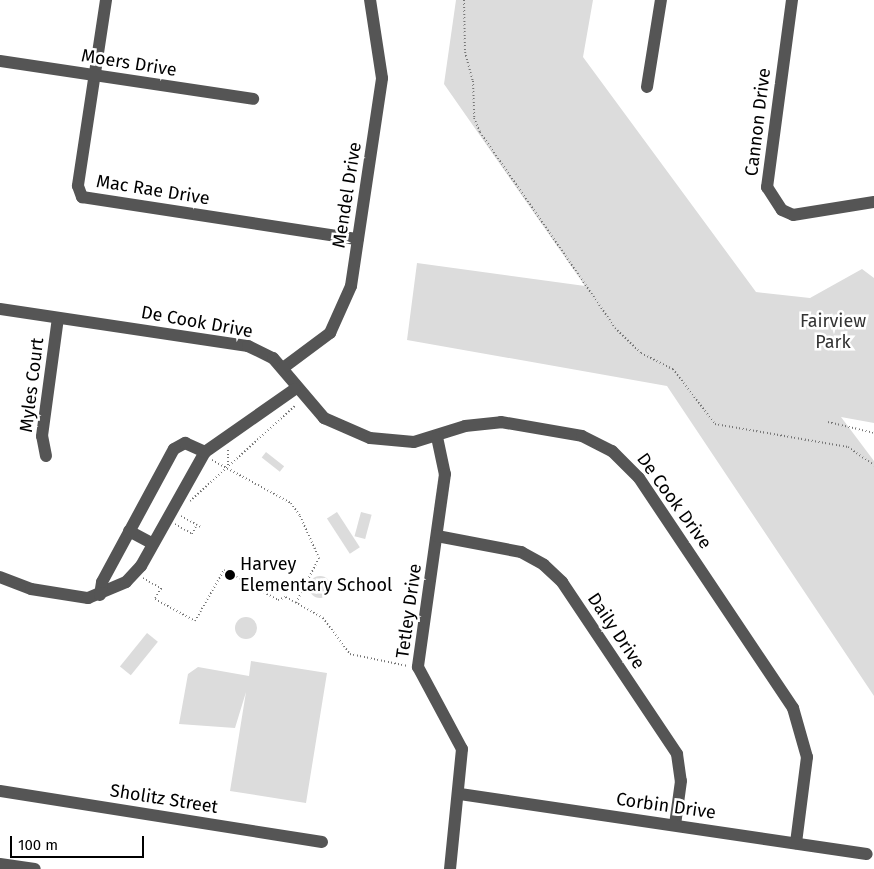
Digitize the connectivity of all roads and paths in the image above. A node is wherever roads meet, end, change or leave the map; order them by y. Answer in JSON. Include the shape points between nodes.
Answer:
{"nodes":[{"id":1,"x":106,"y":0,"type":"edge"},
{"id":2,"x":370,"y":0,"type":"edge"},
{"id":3,"x":464,"y":0,"type":"edge"},
{"id":4,"x":661,"y":0,"type":"edge"},
{"id":5,"x":792,"y":0,"type":"edge"},
{"id":6,"x":0,"y":61,"type":"edge"},
{"id":7,"x":95,"y":75,"type":"junction"},
{"id":8,"x":647,"y":87,"type":"dead end"},
{"id":9,"x":253,"y":99,"type":"dead end"},
{"id":10,"x":874,"y":202,"type":"edge"},
{"id":11,"x":358,"y":239,"type":"junction"},
{"id":12,"x":0,"y":309,"type":"edge"},
{"id":13,"x":58,"y":318,"type":"junction"},
{"id":14,"x":283,"y":368,"type":"junction"},
{"id":15,"x":295,"y":389,"type":"junction"},
{"id":16,"x":296,"y":405,"type":"dead end"},
{"id":17,"x":828,"y":422,"type":"dead end"},
{"id":18,"x":874,"y":433,"type":"edge"},
{"id":19,"x":437,"y":437,"type":"junction"},
{"id":20,"x":228,"y":445,"type":"dead end"},
{"id":21,"x":208,"y":455,"type":"junction"},
{"id":22,"x":46,"y":456,"type":"dead end"},
{"id":23,"x":874,"y":465,"type":"edge"},
{"id":24,"x":228,"y":468,"type":"junction"},
{"id":25,"x":185,"y":504,"type":"dead end"},
{"id":26,"x":179,"y":514,"type":"dead end"},
{"id":27,"x":174,"y":524,"type":"dead end"},
{"id":28,"x":197,"y":524,"type":"junction"},
{"id":29,"x":201,"y":527,"type":"dead end"},
{"id":30,"x":130,"y":532,"type":"junction"},
{"id":31,"x":437,"y":536,"type":"junction"},
{"id":32,"x":153,"y":544,"type":"junction"},
{"id":33,"x":0,"y":577,"type":"edge"},
{"id":34,"x":143,"y":578,"type":"dead end"},
{"id":35,"x":161,"y":588,"type":"junction"},
{"id":36,"x":164,"y":590,"type":"dead end"},
{"id":37,"x":94,"y":596,"type":"junction"},
{"id":38,"x":296,"y":603,"type":"junction"},
{"id":39,"x":418,"y":668,"type":"junction"},
{"id":40,"x":0,"y":791,"type":"edge"},
{"id":41,"x":460,"y":794,"type":"junction"},
{"id":42,"x":674,"y":825,"type":"junction"},
{"id":43,"x":322,"y":842,"type":"dead end"},
{"id":44,"x":796,"y":843,"type":"junction"},
{"id":45,"x":867,"y":854,"type":"dead end"},
{"id":46,"x":0,"y":864,"type":"edge"},
{"id":47,"x":35,"y":869,"type":"edge"},
{"id":48,"x":450,"y":869,"type":"edge"}],
"edges":[{"from":1,"to":7,"type":"street","name":"Mac Rae Drive"},
{"from":2,"to":11,"type":"street","name":"Mendel Drive","via":[[382,78]]},
{"from":3,"to":23,"type":"path","via":[[465,52],[473,80],[474,118],[480,132],[615,328],[641,354],[673,369],[715,424],[848,447]]},
{"from":4,"to":8,"type":"street"},
{"from":5,"to":10,"type":"street","name":"Cannon Drive","via":[[768,187],[782,210],[793,216]]},
{"from":6,"to":7,"type":"street","name":"Moers Drive"},
{"from":7,"to":9,"type":"street","name":"Moers Drive"},
{"from":7,"to":11,"type":"street","name":"Mac Rae Drive","via":[[78,186],[82,197]]},
{"from":11,"to":14,"type":"street","name":"Mendel Drive","via":[[352,286],[340,317],[312,350]]},
{"from":12,"to":13,"type":"street","name":"De Cook Drive"},
{"from":13,"to":14,"type":"street","name":"De Cook Drive","via":[[248,346]]},
{"from":13,"to":22,"type":"street","name":"Myles Court","via":[[42,436]]},
{"from":14,"to":15,"type":"street","name":"De Cook Drive"},
{"from":15,"to":19,"type":"street","name":"De Cook Drive","via":[[324,418],[356,434],[404,442]]},
{"from":15,"to":21,"type":"street"},
{"from":16,"to":24,"type":"path"},
{"from":17,"to":18,"type":"path"},
{"from":19,"to":31,"type":"street","name":"Tetley Drive","via":[[445,474]]},
{"from":19,"to":44,"type":"street","name":"De Cook Drive","via":[[478,423],[513,423],[592,440],[631,468],[793,708],[807,756]]},
{"from":20,"to":24,"type":"path"},
{"from":21,"to":24,"type":"path"},
{"from":21,"to":30,"type":"street","via":[[192,444],[178,444]]},
{"from":21,"to":32,"type":"street"},
{"from":24,"to":25,"type":"path"},
{"from":24,"to":38,"type":"path","via":[[291,503],[300,516],[319,558]]},
{"from":26,"to":28,"type":"path"},
{"from":27,"to":28,"type":"path","via":[[192,534]]},
{"from":28,"to":29,"type":"path"},
{"from":30,"to":32,"type":"street"},
{"from":30,"to":37,"type":"street"},
{"from":31,"to":39,"type":"street","name":"Tetley Drive"},
{"from":31,"to":42,"type":"street","name":"Daily Drive","via":[[521,552],[544,564],[562,582],[677,754],[681,781]]},
{"from":32,"to":37,"type":"street","via":[[133,577]]},
{"from":33,"to":37,"type":"street","via":[[31,589]]},
{"from":34,"to":35,"type":"path"},
{"from":35,"to":36,"type":"path"},
{"from":35,"to":38,"type":"path","via":[[155,599],[195,621],[224,570],[278,600],[286,598]]},
{"from":38,"to":39,"type":"path","via":[[322,618],[350,654]]},
{"from":39,"to":41,"type":"street","name":"Tetley Drive","via":[[459,739],[464,765]]},
{"from":40,"to":43,"type":"street","name":"Sholitz Street"},
{"from":41,"to":42,"type":"street","name":"Corbin Drive"},
{"from":41,"to":48,"type":"street","name":"Tetley Drive"},
{"from":42,"to":44,"type":"street","name":"Corbin Drive"},
{"from":44,"to":45,"type":"street","name":"Corbin Drive"},
{"from":46,"to":47,"type":"street"}]}
